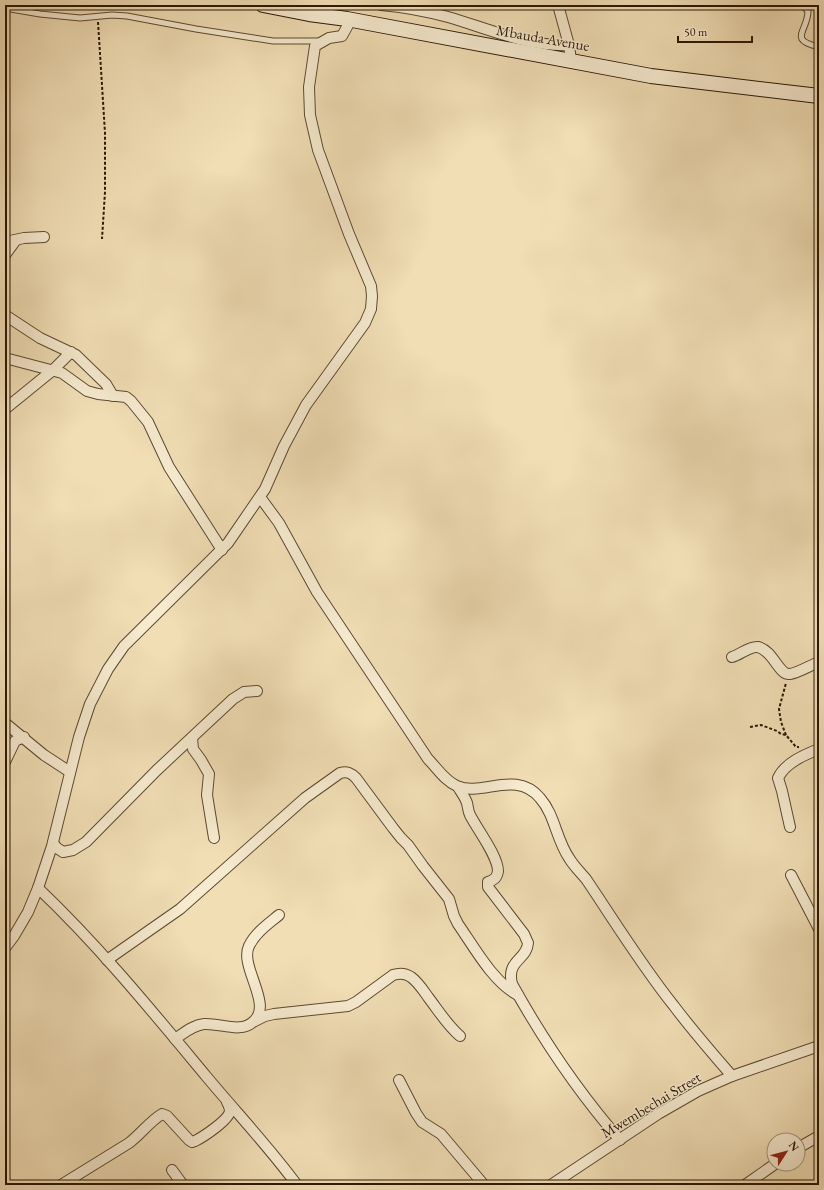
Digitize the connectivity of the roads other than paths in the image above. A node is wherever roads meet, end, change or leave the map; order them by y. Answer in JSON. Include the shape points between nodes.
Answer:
{"nodes":[{"id":1,"x":263,"y":5,"type":"edge"},
{"id":2,"x":381,"y":5,"type":"edge"},
{"id":3,"x":558,"y":5,"type":"edge"},
{"id":4,"x":802,"y":5,"type":"edge"},
{"id":5,"x":818,"y":5,"type":"edge"},
{"id":6,"x":412,"y":7,"type":"edge"},
{"id":7,"x":5,"y":8,"type":"edge"},
{"id":8,"x":819,"y":8,"type":"edge"},
{"id":9,"x":347,"y":19,"type":"junction"},
{"id":10,"x":323,"y":41,"type":"junction"},
{"id":11,"x":569,"y":44,"type":"junction"},
{"id":12,"x":819,"y":47,"type":"edge"},
{"id":13,"x":572,"y":61,"type":"junction"},
{"id":14,"x":817,"y":100,"type":"edge"},
{"id":15,"x":44,"y":237,"type":"dead end"},
{"id":16,"x":16,"y":240,"type":"junction"},
{"id":17,"x":5,"y":242,"type":"edge"},
{"id":18,"x":5,"y":255,"type":"edge"},
{"id":19,"x":5,"y":315,"type":"edge"},
{"id":20,"x":71,"y":352,"type":"junction"},
{"id":21,"x":5,"y":358,"type":"edge"},
{"id":22,"x":53,"y":370,"type":"junction"},
{"id":23,"x":113,"y":396,"type":"junction"},
{"id":24,"x":5,"y":409,"type":"edge"},
{"id":25,"x":260,"y":497,"type":"junction"},
{"id":26,"x":222,"y":550,"type":"junction"},
{"id":27,"x":732,"y":657,"type":"dead end"},
{"id":28,"x":819,"y":662,"type":"edge"},
{"id":29,"x":257,"y":691,"type":"dead end"},
{"id":30,"x":5,"y":723,"type":"edge"},
{"id":31,"x":24,"y":737,"type":"junction"},
{"id":32,"x":192,"y":738,"type":"junction"},
{"id":33,"x":817,"y":749,"type":"edge"},
{"id":34,"x":5,"y":762,"type":"edge"},
{"id":35,"x":70,"y":772,"type":"junction"},
{"id":36,"x":458,"y":786,"type":"junction"},
{"id":37,"x":790,"y":827,"type":"dead end"},
{"id":38,"x":214,"y":838,"type":"dead end"},
{"id":39,"x":53,"y":842,"type":"junction"},
{"id":40,"x":791,"y":875,"type":"dead end"},
{"id":41,"x":38,"y":888,"type":"junction"},
{"id":42,"x":279,"y":915,"type":"dead end"},
{"id":43,"x":819,"y":929,"type":"edge"},
{"id":44,"x":5,"y":948,"type":"edge"},
{"id":45,"x":107,"y":960,"type":"junction"},
{"id":46,"x":518,"y":995,"type":"junction"},
{"id":47,"x":255,"y":1021,"type":"junction"},
{"id":48,"x":460,"y":1036,"type":"dead end"},
{"id":49,"x":175,"y":1039,"type":"junction"},
{"id":50,"x":819,"y":1046,"type":"edge"},
{"id":51,"x":732,"y":1076,"type":"junction"},
{"id":52,"x":399,"y":1080,"type":"dead end"},
{"id":53,"x":227,"y":1102,"type":"junction"},
{"id":54,"x":819,"y":1136,"type":"edge"},
{"id":55,"x":620,"y":1140,"type":"junction"},
{"id":56,"x":806,"y":1143,"type":"edge"},
{"id":57,"x":172,"y":1170,"type":"dead end"},
{"id":58,"x":766,"y":1170,"type":"edge"},
{"id":59,"x":60,"y":1185,"type":"edge"},
{"id":60,"x":183,"y":1185,"type":"edge"},
{"id":61,"x":297,"y":1185,"type":"edge"},
{"id":62,"x":484,"y":1185,"type":"edge"},
{"id":63,"x":551,"y":1185,"type":"edge"},
{"id":64,"x":745,"y":1185,"type":"edge"}],
"edges":[{"from":1,"to":9,"type":"street","name":"Mbauda Avenue"},
{"from":2,"to":6,"type":"street"},
{"from":3,"to":11,"type":"street"},
{"from":4,"to":12,"type":"lane","via":[[808,11],[808,18],[801,37],[807,44]]},
{"from":5,"to":8,"type":"street"},
{"from":6,"to":11,"type":"street","via":[[532,41]]},
{"from":7,"to":10,"type":"lane","via":[[80,18],[127,16],[273,41]]},
{"from":9,"to":10,"type":"street","via":[[348,25],[342,36]]},
{"from":9,"to":13,"type":"street","name":"Mbauda Avenue"},
{"from":10,"to":25,"type":"street","via":[[315,46],[313,52],[309,87],[310,115],[318,150],[371,286],[371,309],[365,323],[306,406]]},
{"from":11,"to":13,"type":"street"},
{"from":13,"to":14,"type":"street","name":"Mbauda Avenue","via":[[651,76]]},
{"from":15,"to":16,"type":"street"},
{"from":16,"to":17,"type":"street"},
{"from":16,"to":18,"type":"street"},
{"from":19,"to":20,"type":"street","via":[[40,338]]},
{"from":20,"to":22,"type":"street"},
{"from":20,"to":23,"type":"street","via":[[84,361]]},
{"from":21,"to":22,"type":"street"},
{"from":22,"to":23,"type":"street","via":[[62,373],[87,391]]},
{"from":22,"to":24,"type":"street"},
{"from":23,"to":26,"type":"street","via":[[126,397],[132,401],[148,422],[169,467]]},
{"from":25,"to":26,"type":"street"},
{"from":25,"to":36,"type":"street","via":[[279,523],[317,592],[409,732],[428,759],[448,781]]},
{"from":26,"to":35,"type":"street","via":[[118,654],[90,704]]},
{"from":27,"to":28,"type":"street","via":[[753,648],[760,648],[770,654],[784,673],[789,674]]},
{"from":29,"to":32,"type":"street","via":[[240,694]]},
{"from":30,"to":31,"type":"street"},
{"from":31,"to":34,"type":"street","via":[[14,741]]},
{"from":31,"to":35,"type":"street"},
{"from":32,"to":38,"type":"street","via":[[193,749],[208,774],[207,795]]},
{"from":32,"to":39,"type":"street","via":[[80,846],[63,852]]},
{"from":33,"to":37,"type":"street","via":[[788,765],[778,778]]},
{"from":35,"to":39,"type":"street"},
{"from":36,"to":46,"type":"street","via":[[496,862],[497,876],[488,882],[488,887],[528,943],[511,970],[512,984]]},
{"from":36,"to":51,"type":"street","via":[[520,786],[540,797],[569,858],[673,1005]]},
{"from":39,"to":41,"type":"street"},
{"from":40,"to":43,"type":"street"},
{"from":41,"to":44,"type":"street","via":[[24,918]]},
{"from":41,"to":45,"type":"street","via":[[71,919]]},
{"from":42,"to":47,"type":"street","via":[[258,933],[247,954],[258,992],[260,1011]]},
{"from":45,"to":46,"type":"street","via":[[180,909],[305,798],[345,771],[356,778],[449,899],[458,924],[490,969]]},
{"from":45,"to":49,"type":"street"},
{"from":46,"to":55,"type":"street","via":[[544,1038],[598,1114]]},
{"from":47,"to":48,"type":"street","via":[[274,1014],[348,1006],[398,973],[406,974],[421,987],[452,1030]]},
{"from":47,"to":49,"type":"street","via":[[248,1026],[235,1028],[203,1024]]},
{"from":49,"to":53,"type":"street"},
{"from":50,"to":51,"type":"street","name":"Mwembechai Street"},
{"from":51,"to":55,"type":"street","name":"Mwembechai Street","via":[[682,1100]]},
{"from":52,"to":62,"type":"street","via":[[422,1122],[441,1134]]},
{"from":53,"to":59,"type":"street","via":[[230,1110],[224,1121],[195,1141],[188,1140],[167,1116],[162,1114],[137,1137]]},
{"from":53,"to":61,"type":"street"},
{"from":54,"to":56,"type":"street"},
{"from":55,"to":63,"type":"street","name":"Mwembechai Street"},
{"from":57,"to":60,"type":"street"},
{"from":58,"to":64,"type":"street"}]}
